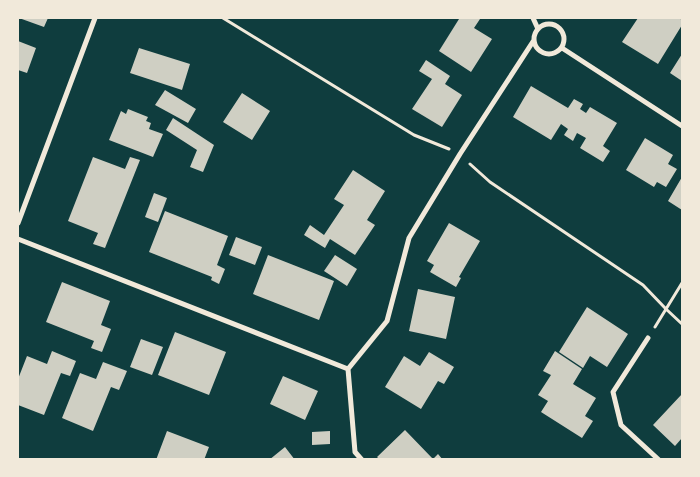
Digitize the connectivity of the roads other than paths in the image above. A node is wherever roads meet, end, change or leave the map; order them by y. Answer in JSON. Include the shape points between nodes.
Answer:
{"nodes":[{"id":1,"x":95,"y":18,"type":"edge"},
{"id":2,"x":533,"y":18,"type":"edge"},
{"id":3,"x":538,"y":29,"type":"junction"},
{"id":4,"x":534,"y":40,"type":"junction"},
{"id":5,"x":562,"y":48,"type":"junction"},
{"id":6,"x":682,"y":126,"type":"edge"},
{"id":7,"x":18,"y":223,"type":"edge"},
{"id":8,"x":18,"y":239,"type":"edge"},
{"id":9,"x":648,"y":338,"type":"road end"},
{"id":10,"x":348,"y":369,"type":"junction"},
{"id":11,"x":362,"y":460,"type":"edge"},
{"id":12,"x":659,"y":460,"type":"edge"}],
"edges":[{"from":1,"to":7,"type":"street"},
{"from":2,"to":3,"type":"street"},
{"from":3,"to":4,"type":"street"},
{"from":3,"to":5,"type":"street","via":[[546,24],[557,25],[563,33]]},
{"from":4,"to":5,"type":"street","via":[[539,50],[548,54]]},
{"from":4,"to":10,"type":"street","via":[[409,238],[387,321]]},
{"from":5,"to":6,"type":"street"},
{"from":8,"to":10,"type":"street"},
{"from":9,"to":12,"type":"street","via":[[613,392],[621,425]]},
{"from":10,"to":11,"type":"street","via":[[355,452]]}]}
